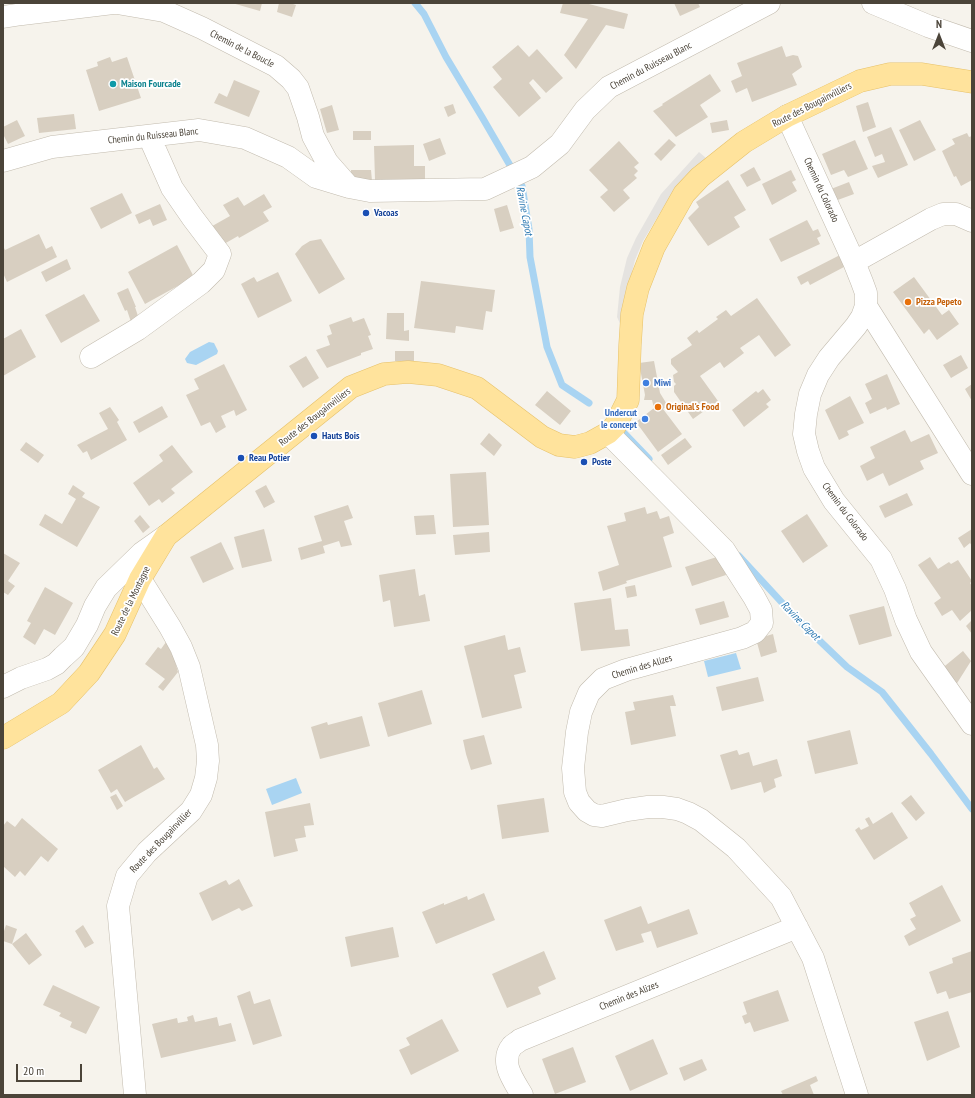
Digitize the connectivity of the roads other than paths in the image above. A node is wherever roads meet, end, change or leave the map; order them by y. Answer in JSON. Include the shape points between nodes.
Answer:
{"nodes":[{"id":1,"x":113,"y":3,"type":"edge"},
{"id":2,"x":117,"y":3,"type":"edge"},
{"id":3,"x":769,"y":3,"type":"edge"},
{"id":4,"x":873,"y":3,"type":"edge"},
{"id":5,"x":3,"y":17,"type":"edge"},
{"id":6,"x":972,"y":41,"type":"edge"},
{"id":7,"x":972,"y":82,"type":"edge"},
{"id":8,"x":787,"y":116,"type":"junction"},
{"id":9,"x":149,"y":136,"type":"junction"},
{"id":10,"x":313,"y":136,"type":"junction"},
{"id":11,"x":288,"y":156,"type":"junction"},
{"id":12,"x":3,"y":161,"type":"edge"},
{"id":13,"x":350,"y":187,"type":"junction"},
{"id":14,"x":972,"y":220,"type":"edge"},
{"id":15,"x":854,"y":262,"type":"junction"},
{"id":16,"x":866,"y":306,"type":"junction"},
{"id":17,"x":91,"y":357,"type":"dead end"},
{"id":18,"x":608,"y":433,"type":"junction"},
{"id":19,"x":972,"y":474,"type":"edge"},
{"id":20,"x":166,"y":536,"type":"junction"},
{"id":21,"x":140,"y":579,"type":"junction"},
{"id":22,"x":3,"y":687,"type":"edge"},
{"id":23,"x":972,"y":724,"type":"edge"},
{"id":24,"x":3,"y":738,"type":"edge"},
{"id":25,"x":797,"y":927,"type":"junction"},
{"id":26,"x":135,"y":1095,"type":"edge"},
{"id":27,"x":522,"y":1095,"type":"edge"},
{"id":28,"x":857,"y":1095,"type":"edge"}],
"edges":[{"from":1,"to":5,"type":"street"},
{"from":2,"to":10,"type":"street","name":"Chemin de la Boucle","via":[[164,11],[276,66],[298,88]]},
{"from":3,"to":13,"type":"street","name":"Chemin du Ruisseau Blanc","via":[[609,87],[585,110],[560,144],[532,167],[485,189],[370,191]]},
{"from":4,"to":6,"type":"street"},
{"from":7,"to":8,"type":"main road","name":"Route des Bougainvilliers","via":[[922,74],[890,74],[860,81]]},
{"from":8,"to":15,"type":"street","name":"Chemin du Colorado"},
{"from":8,"to":18,"type":"main road","name":"Route des Bougainvilliers","via":[[744,142],[700,177],[684,194],[654,247],[638,288],[632,314],[628,400],[615,426]]},
{"from":9,"to":11,"type":"street","name":"Chemin du Ruisseau Blanc","via":[[199,130],[245,138]]},
{"from":9,"to":12,"type":"street","name":"Chemin du Ruisseau Blanc","via":[[52,147]]},
{"from":9,"to":17,"type":"street","via":[[172,188],[220,254],[214,270],[201,283],[138,329]]},
{"from":10,"to":11,"type":"street","via":[[305,151],[296,157]]},
{"from":10,"to":13,"type":"street","name":"Chemin de la Boucle","via":[[327,162]]},
{"from":11,"to":13,"type":"street","name":"Chemin du Ruisseau Blanc","via":[[316,176]]},
{"from":14,"to":15,"type":"street","via":[[956,214],[943,214]]},
{"from":15,"to":16,"type":"street","name":"Chemin du Colorado","via":[[866,292]]},
{"from":16,"to":19,"type":"street"},
{"from":16,"to":23,"type":"street","name":"Chemin du Colorado","via":[[856,326],[818,375],[810,394],[804,434],[808,451],[814,468],[834,501],[881,559],[921,652]]},
{"from":18,"to":20,"type":"main road","name":"Route des Bougainvilliers","via":[[590,443],[575,447],[559,444],[542,437],[477,388],[438,375],[408,372],[384,374],[351,387]]},
{"from":18,"to":25,"type":"street","name":"Chemin des Alizes","via":[[724,550],[754,596],[761,610],[762,623],[755,632],[742,638],[626,670],[603,679],[589,693],[581,712],[573,768],[575,792],[579,802],[594,815],[663,807],[677,809],[701,820],[736,848],[781,897]]},
{"from":20,"to":21,"type":"main road","name":"Route de la Montagne"},
{"from":20,"to":22,"type":"street","via":[[142,553],[106,588],[74,647],[64,657],[56,664]]},
{"from":21,"to":24,"type":"main road","name":"Route de la Montagne","via":[[115,634],[89,673],[61,703]]},
{"from":21,"to":26,"type":"street","name":"Route des Bougainvillier","via":[[170,627],[189,667],[207,744],[208,761],[201,795],[191,811],[147,852],[127,876],[118,906]]},
{"from":25,"to":27,"type":"street","name":"Chemin des Alizes","via":[[520,1040],[512,1046],[507,1063],[509,1072]]},
{"from":25,"to":28,"type":"street","name":"Chemin des Alizes","via":[[813,958]]}]}
